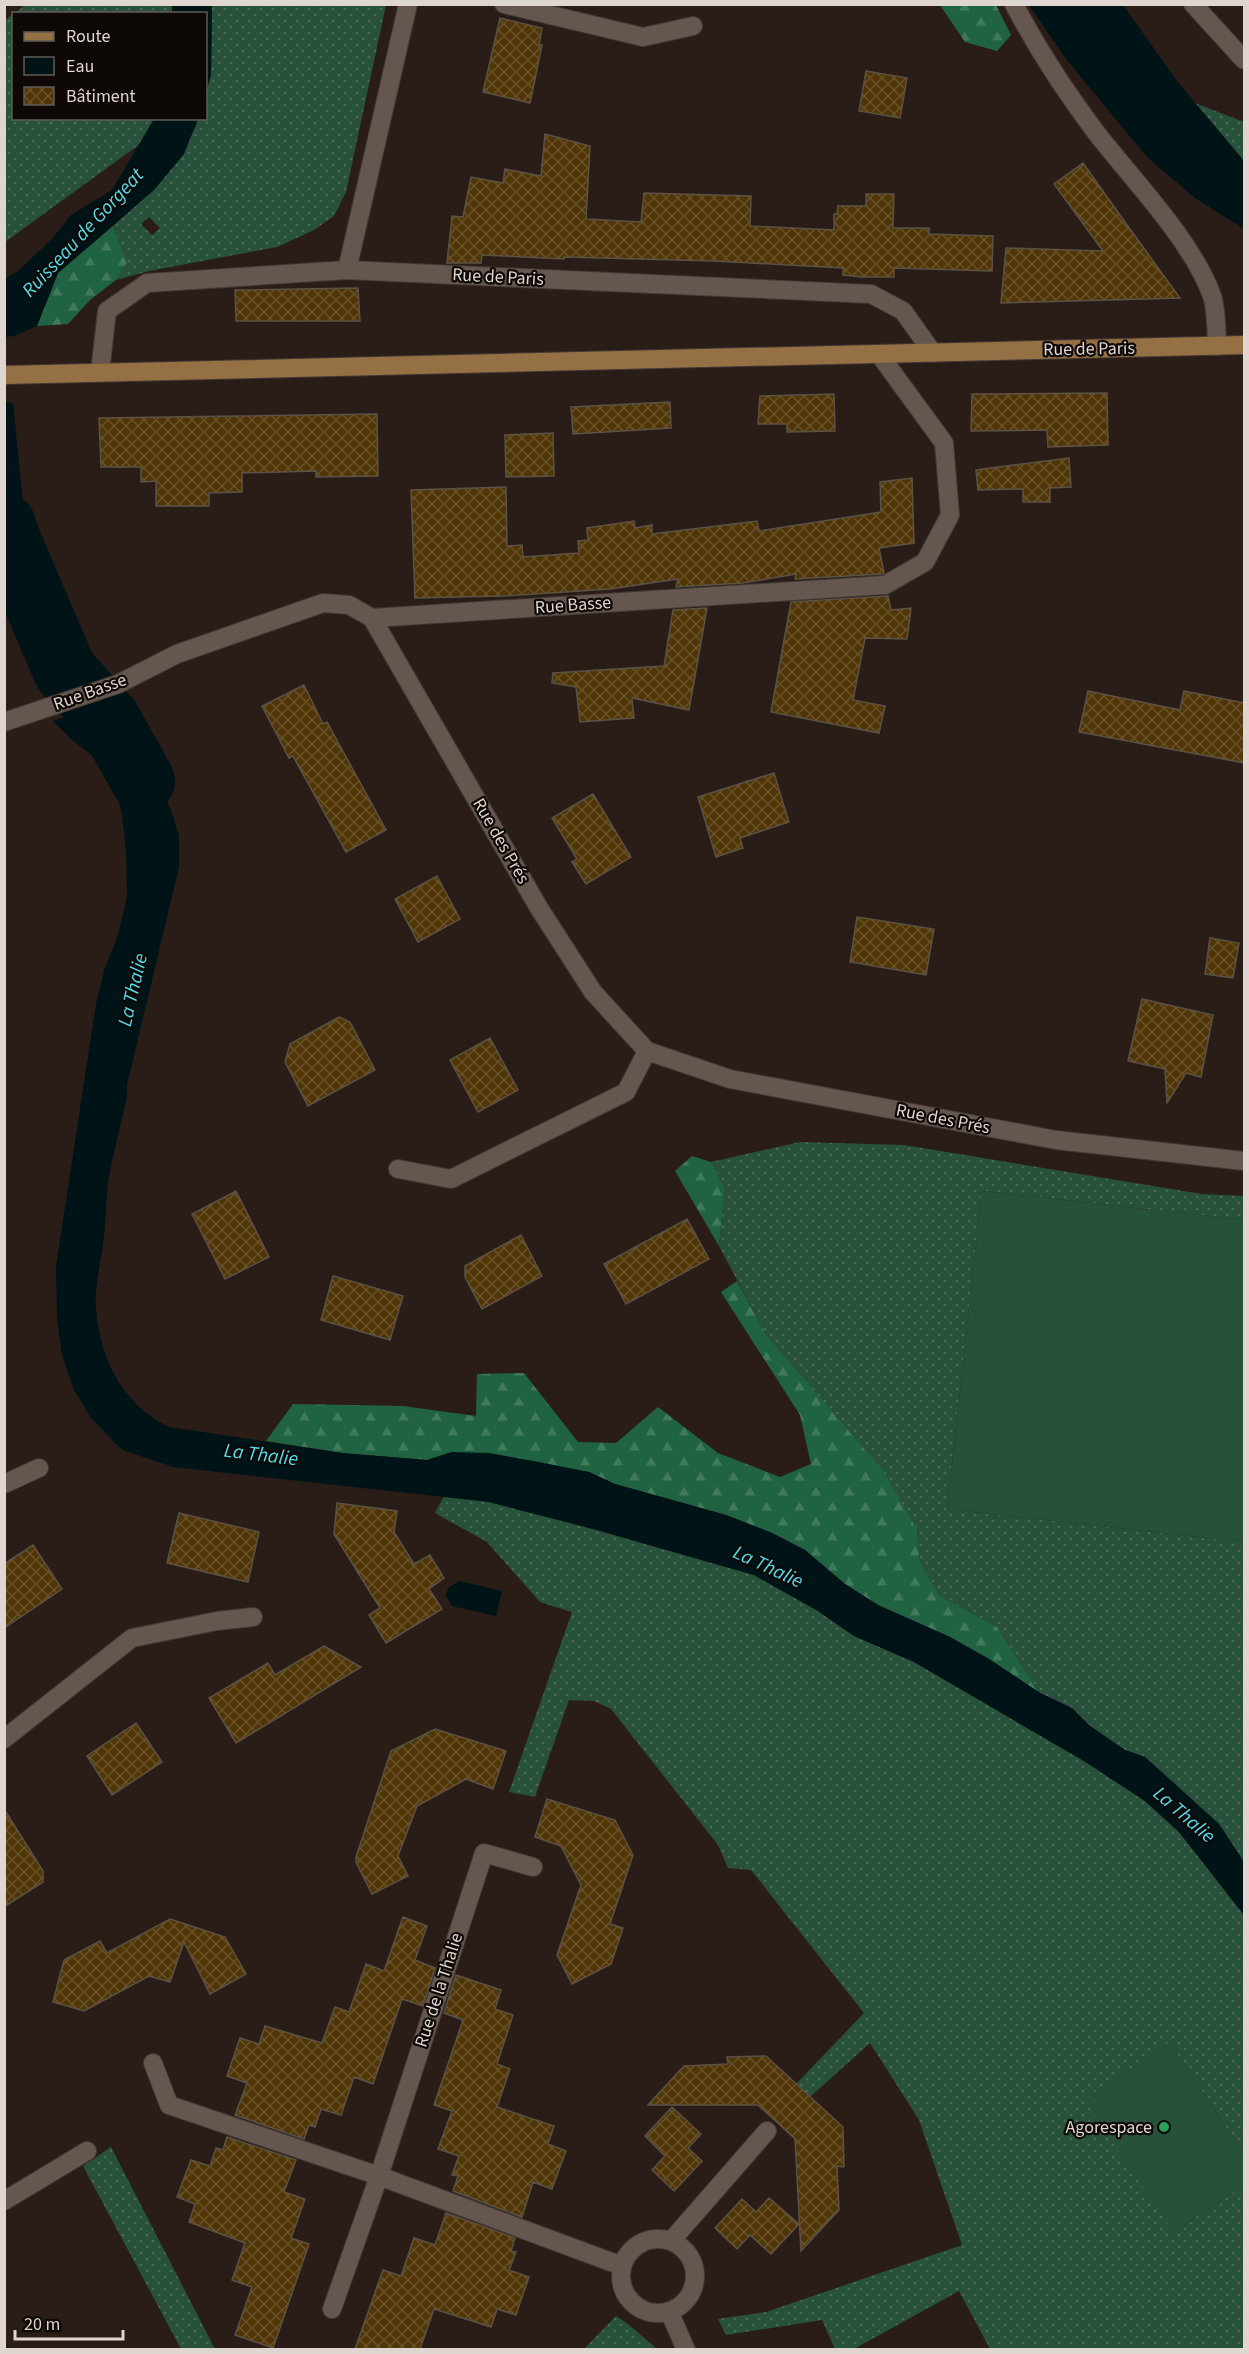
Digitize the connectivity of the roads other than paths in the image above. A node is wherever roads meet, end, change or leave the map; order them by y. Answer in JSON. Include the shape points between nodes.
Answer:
{"nodes":[{"id":1,"x":408,"y":4,"type":"edge"},
{"id":2,"x":504,"y":4,"type":"edge"},
{"id":3,"x":1014,"y":4,"type":"edge"},
{"id":4,"x":1193,"y":4,"type":"edge"},
{"id":5,"x":693,"y":26,"type":"dead end"},
{"id":6,"x":1245,"y":60,"type":"edge"},
{"id":7,"x":346,"y":270,"type":"junction"},
{"id":8,"x":1245,"y":345,"type":"edge"},
{"id":9,"x":1217,"y":346,"type":"junction"},
{"id":10,"x":933,"y":353,"type":"junction"},
{"id":11,"x":879,"y":354,"type":"junction"},
{"id":12,"x":100,"y":372,"type":"junction"},
{"id":13,"x":4,"y":375,"type":"edge"},
{"id":14,"x":372,"y":618,"type":"junction"},
{"id":15,"x":4,"y":722,"type":"edge"},
{"id":16,"x":647,"y":1051,"type":"junction"},
{"id":17,"x":1245,"y":1161,"type":"edge"},
{"id":18,"x":398,"y":1169,"type":"dead end"},
{"id":19,"x":39,"y":1468,"type":"dead end"},
{"id":20,"x":4,"y":1484,"type":"edge"},
{"id":21,"x":253,"y":1617,"type":"dead end"},
{"id":22,"x":4,"y":1739,"type":"edge"},
{"id":23,"x":533,"y":1867,"type":"dead end"},
{"id":24,"x":153,"y":2063,"type":"dead end"},
{"id":25,"x":767,"y":2131,"type":"dead end"},
{"id":26,"x":87,"y":2151,"type":"dead end"},
{"id":27,"x":379,"y":2176,"type":"junction"},
{"id":28,"x":4,"y":2201,"type":"edge"},
{"id":29,"x":671,"y":2241,"type":"junction"},
{"id":30,"x":622,"y":2266,"type":"junction"},
{"id":31,"x":332,"y":2309,"type":"dead end"},
{"id":32,"x":669,"y":2311,"type":"junction"},
{"id":33,"x":686,"y":2349,"type":"edge"}],
"edges":[{"from":1,"to":7,"type":"street"},
{"from":2,"to":5,"type":"street","via":[[643,37]]},
{"from":3,"to":9,"type":"street","via":[[1049,66],[1181,242],[1202,276],[1212,298]]},
{"from":4,"to":6,"type":"street"},
{"from":7,"to":10,"type":"street","name":"Rue de Paris","via":[[871,294],[903,311]]},
{"from":7,"to":12,"type":"street","name":"Rue de Paris","via":[[147,283],[107,311]]},
{"from":8,"to":9,"type":"main road","name":"Rue de Paris"},
{"from":9,"to":10,"type":"main road","name":"Rue de Paris"},
{"from":10,"to":11,"type":"main road","name":"Rue de Paris"},
{"from":11,"to":12,"type":"main road","name":"Rue de Paris"},
{"from":11,"to":14,"type":"street","name":"Rue Basse","via":[[944,444],[950,515],[925,562],[885,585]]},
{"from":12,"to":13,"type":"main road","name":"Rue de Paris"},
{"from":14,"to":15,"type":"street","name":"Rue Basse","via":[[349,605],[323,603],[177,654],[118,684]]},
{"from":14,"to":16,"type":"street","name":"Rue des Prés","via":[[539,908],[593,992]]},
{"from":16,"to":17,"type":"street","name":"Rue des Prés","via":[[730,1079],[1056,1140]]},
{"from":16,"to":18,"type":"street","via":[[626,1092],[451,1179]]},
{"from":19,"to":20,"type":"street"},
{"from":21,"to":22,"type":"street","via":[[132,1638]]},
{"from":23,"to":27,"type":"street","name":"Rue de la Thalie","via":[[484,1853]]},
{"from":24,"to":27,"type":"street","via":[[169,2105]]},
{"from":25,"to":29,"type":"street"},
{"from":26,"to":28,"type":"street"},
{"from":27,"to":30,"type":"street"},
{"from":27,"to":31,"type":"street","name":"Rue de la Thalie"},
{"from":29,"to":30,"type":"street","via":[[646,2241],[635,2247]]},
{"from":29,"to":32,"type":"street","via":[[683,2249],[693,2265],[694,2281],[691,2294],[681,2306]]},
{"from":30,"to":32,"type":"street","via":[[621,2279],[628,2299],[641,2310]]},
{"from":32,"to":33,"type":"street"}]}
